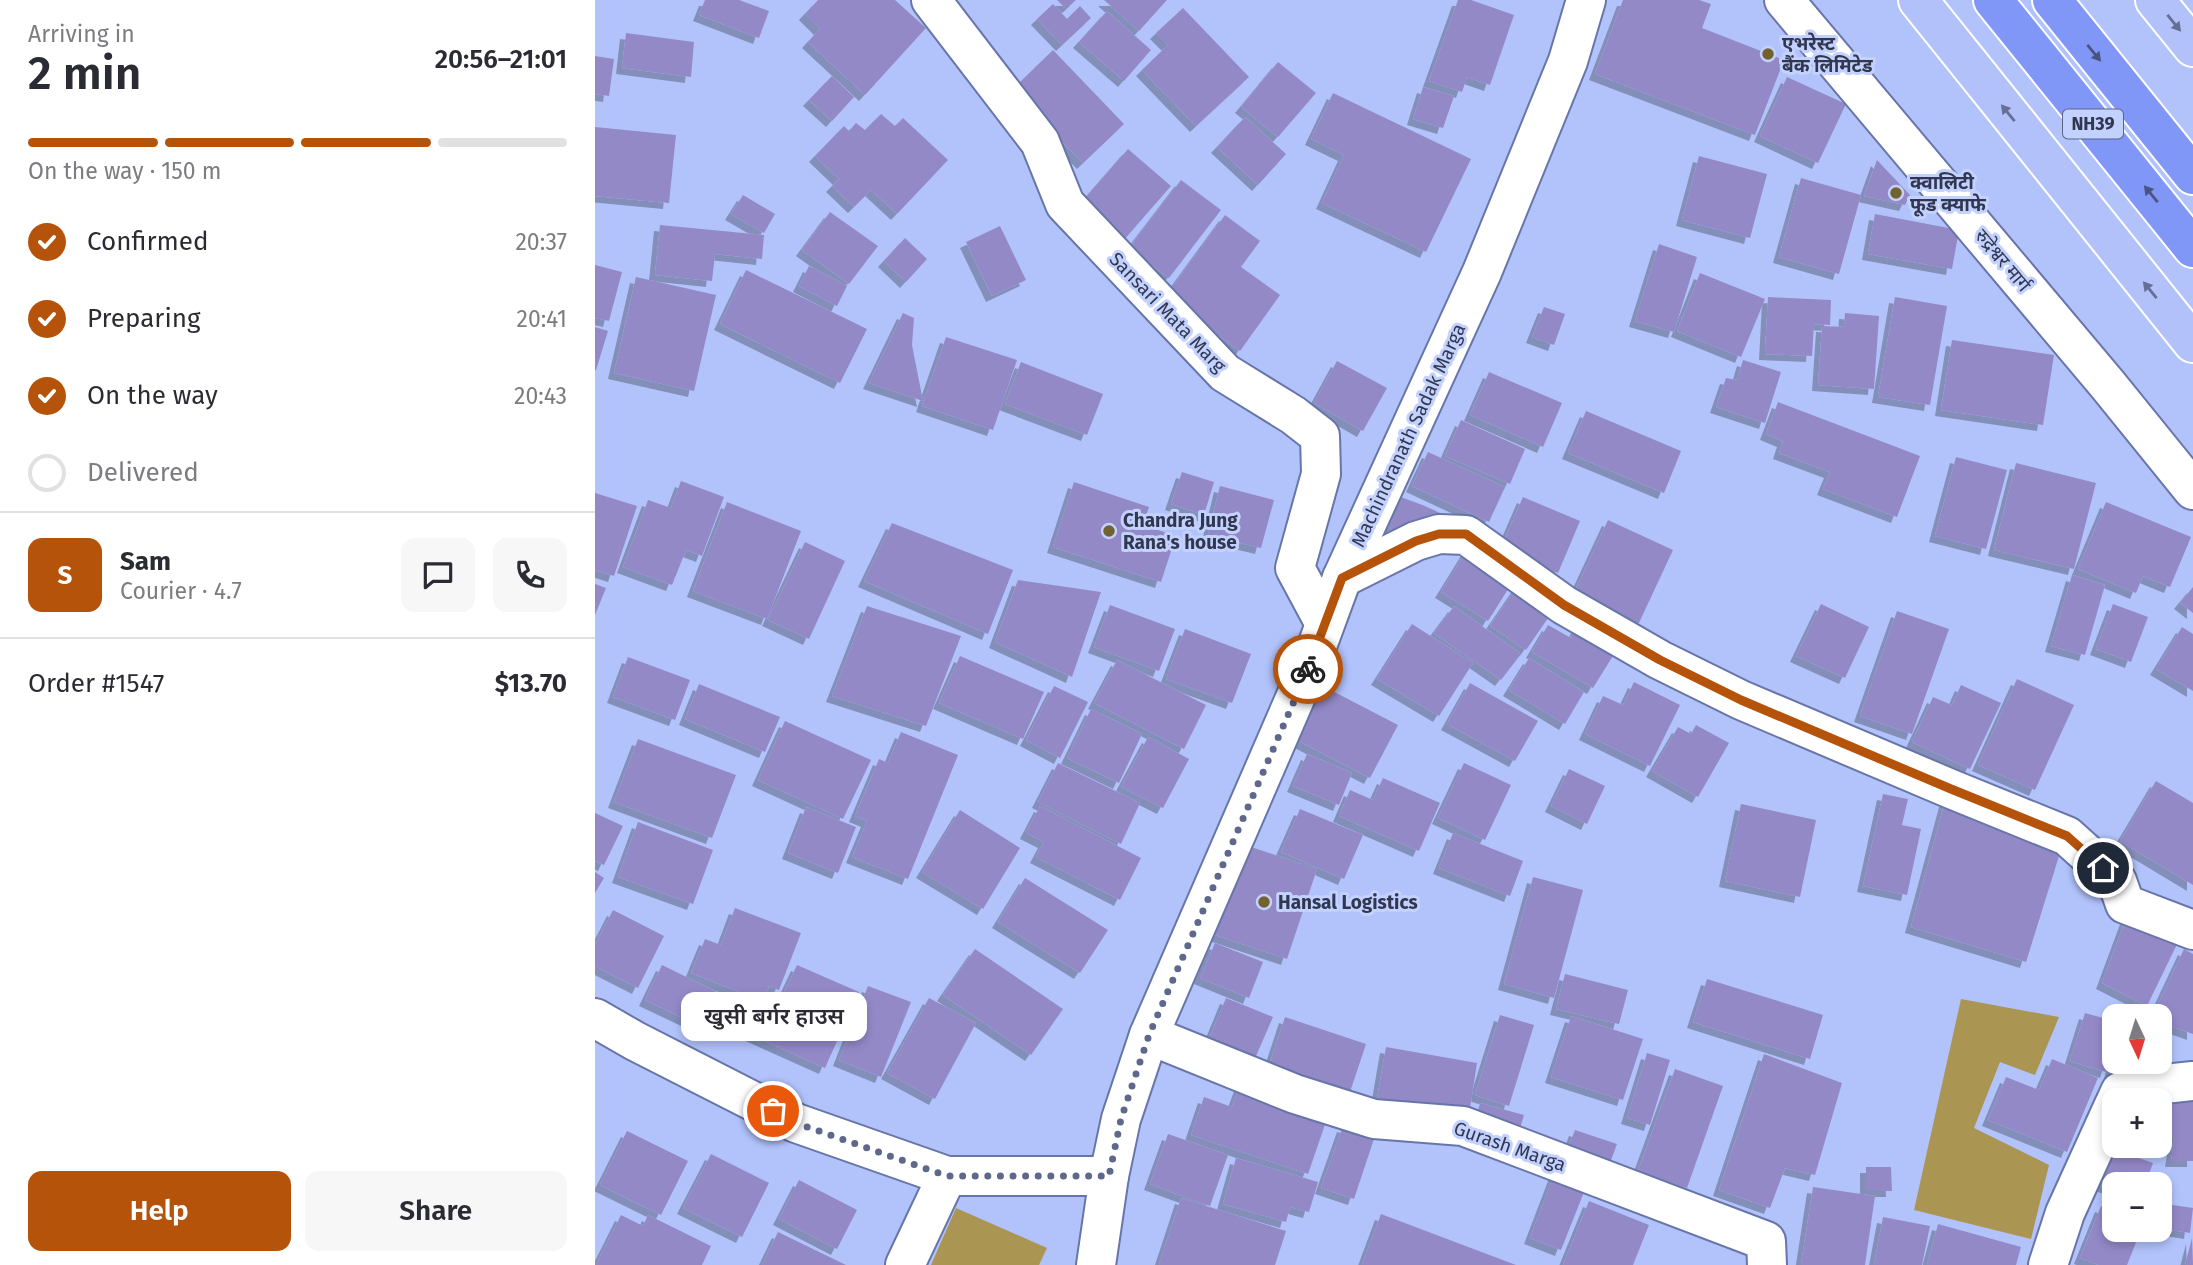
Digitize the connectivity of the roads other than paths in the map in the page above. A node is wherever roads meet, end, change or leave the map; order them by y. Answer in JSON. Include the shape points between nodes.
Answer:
{"nodes":[{"id":1,"x":931,"y":0,"type":"edge"},
{"id":2,"x":1585,"y":0,"type":"edge"},
{"id":3,"x":1784,"y":0,"type":"edge"},
{"id":4,"x":1918,"y":0,"type":"edge"},
{"id":5,"x":1993,"y":0,"type":"edge"},
{"id":6,"x":2052,"y":0,"type":"edge"},
{"id":7,"x":2155,"y":0,"type":"edge"},
{"id":8,"x":2193,"y":47,"type":"edge"},
{"id":9,"x":2193,"y":176,"type":"edge"},
{"id":10,"x":2193,"y":248,"type":"edge"},
{"id":11,"x":2193,"y":343,"type":"edge"},
{"id":12,"x":2193,"y":490,"type":"edge"},
{"id":13,"x":1342,"y":578,"type":"junction"},
{"id":14,"x":1325,"y":622,"type":"junction"},
{"id":15,"x":2193,"y":930,"type":"edge"},
{"id":16,"x":595,"y":1018,"type":"edge"},
{"id":17,"x":1149,"y":1035,"type":"junction"},
{"id":18,"x":2193,"y":1081,"type":"edge"},
{"id":19,"x":2140,"y":1088,"type":"edge"},
{"id":20,"x":2102,"y":1132,"type":"edge"},
{"id":21,"x":947,"y":1176,"type":"junction"},
{"id":22,"x":1109,"y":1176,"type":"junction"},
{"id":23,"x":905,"y":1265,"type":"edge"},
{"id":24,"x":1096,"y":1265,"type":"edge"},
{"id":25,"x":1767,"y":1265,"type":"edge"},
{"id":26,"x":2048,"y":1265,"type":"edge"}],
"edges":[{"from":1,"to":14,"type":"street","name":"Sansari Mata Marg","via":[[1040,142],[1065,204],[1225,373],[1320,436],[1321,474],[1295,568]]},
{"from":2,"to":13,"type":"street","name":"Machindranath Sadak Marga","via":[[1568,61],[1482,272]]},
{"from":3,"to":12,"type":"street","name":"रुद्रेश्वर मार्ग"},
{"from":11,"to":4,"type":"main road","one_way":true},
{"from":10,"to":5,"type":"highway","number":"NH39","one_way":true},
{"from":6,"to":9,"type":"highway","number":"NH39","one_way":true},
{"from":7,"to":8,"type":"main road","one_way":true},
{"from":13,"to":14,"type":"street","name":"Machindranath Sadak Marga"},
{"from":13,"to":15,"type":"street","via":[[1416,541],[1439,534],[1466,534],[1564,605],[1660,660],[1741,700],[2067,836],[2117,881],[2125,904]]},
{"from":14,"to":17,"type":"street","name":"Machindranath Sadak Marga"},
{"from":16,"to":21,"type":"street","via":[[796,1123]]},
{"from":17,"to":22,"type":"street","name":"Machindranath Sadak Marga","via":[[1121,1119]]},
{"from":17,"to":25,"type":"street","name":"Gurash Marga","via":[[1295,1094],[1374,1119],[1463,1126],[1766,1241]]},
{"from":18,"to":19,"type":"street"},
{"from":20,"to":26,"type":"street","via":[[2065,1213]]},
{"from":21,"to":22,"type":"street"},
{"from":21,"to":23,"type":"street"},
{"from":22,"to":24,"type":"street","name":"Machindranath Sadak Marga"}]}
